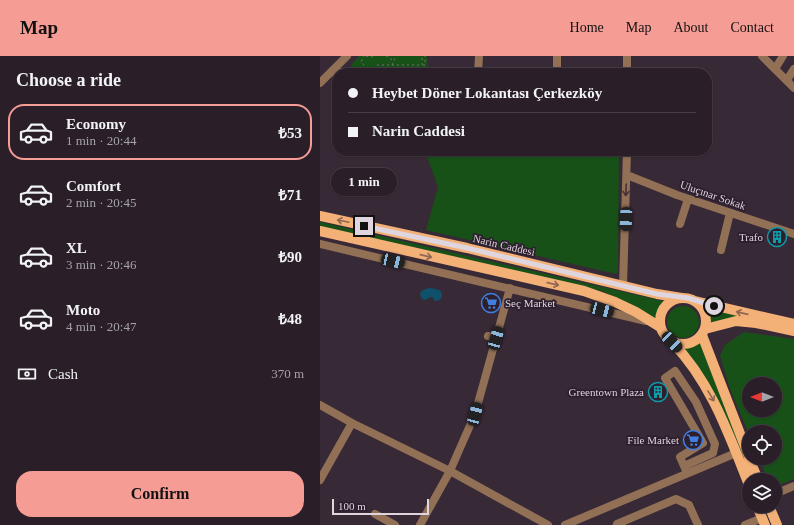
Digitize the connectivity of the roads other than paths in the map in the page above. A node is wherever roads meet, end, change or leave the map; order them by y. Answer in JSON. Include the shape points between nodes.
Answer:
{"nodes":[{"id":1,"x":479,"y":56,"type":"edge"},
{"id":2,"x":557,"y":56,"type":"edge"},
{"id":3,"x":627,"y":56,"type":"edge"},
{"id":4,"x":762,"y":56,"type":"edge"},
{"id":5,"x":783,"y":56,"type":"edge"},
{"id":6,"x":345,"y":58,"type":"edge"},
{"id":7,"x":335,"y":68,"type":"edge"},
{"id":8,"x":478,"y":68,"type":"edge"},
{"id":9,"x":557,"y":68,"type":"edge"},
{"id":10,"x":626,"y":68,"type":"edge"},
{"id":11,"x":775,"y":69,"type":"junction"},
{"id":12,"x":794,"y":69,"type":"edge"},
{"id":13,"x":331,"y":72,"type":"edge"},
{"id":14,"x":786,"y":80,"type":"junction"},
{"id":15,"x":320,"y":83,"type":"edge"},
{"id":16,"x":794,"y":88,"type":"edge"},
{"id":17,"x":627,"y":156,"type":"edge"},
{"id":18,"x":627,"y":174,"type":"junction"},
{"id":19,"x":690,"y":199,"type":"junction"},
{"id":20,"x":730,"y":212,"type":"junction"},
{"id":21,"x":320,"y":216,"type":"edge"},
{"id":22,"x":682,"y":224,"type":"dead end"},
{"id":23,"x":320,"y":231,"type":"edge"},
{"id":24,"x":794,"y":234,"type":"edge"},
{"id":25,"x":320,"y":244,"type":"edge"},
{"id":26,"x":721,"y":250,"type":"dead end"},
{"id":27,"x":623,"y":286,"type":"junction"},
{"id":28,"x":510,"y":288,"type":"junction"},
{"id":29,"x":682,"y":298,"type":"junction"},
{"id":30,"x":694,"y":300,"type":"junction"},
{"id":31,"x":656,"y":324,"type":"junction"},
{"id":32,"x":794,"y":324,"type":"edge"},
{"id":33,"x":794,"y":331,"type":"edge"},
{"id":34,"x":703,"y":332,"type":"junction"},
{"id":35,"x":672,"y":342,"type":"junction"},
{"id":36,"x":320,"y":405,"type":"edge"},
{"id":37,"x":352,"y":423,"type":"junction"},
{"id":38,"x":742,"y":439,"type":"edge"},
{"id":39,"x":736,"y":453,"type":"junction"},
{"id":40,"x":686,"y":470,"type":"junction"},
{"id":41,"x":450,"y":471,"type":"junction"},
{"id":42,"x":744,"y":473,"type":"edge"},
{"id":43,"x":320,"y":480,"type":"edge"},
{"id":44,"x":794,"y":486,"type":"edge"},
{"id":45,"x":782,"y":491,"type":"edge"},
{"id":46,"x":772,"y":513,"type":"edge"},
{"id":47,"x":374,"y":514,"type":"dead end"},
{"id":48,"x":763,"y":522,"type":"edge"},
{"id":49,"x":395,"y":525,"type":"edge"},
{"id":50,"x":420,"y":525,"type":"edge"},
{"id":51,"x":548,"y":525,"type":"edge"},
{"id":52,"x":565,"y":525,"type":"edge"},
{"id":53,"x":618,"y":525,"type":"edge"},
{"id":54,"x":698,"y":525,"type":"edge"},
{"id":55,"x":745,"y":525,"type":"edge"},
{"id":56,"x":777,"y":525,"type":"edge"}],
"edges":[{"from":1,"to":8,"type":"street"},
{"from":2,"to":9,"type":"street"},
{"from":3,"to":10,"type":"street"},
{"from":4,"to":11,"type":"street"},
{"from":5,"to":11,"type":"street"},
{"from":6,"to":7,"type":"street"},
{"from":11,"to":14,"type":"street"},
{"from":12,"to":14,"type":"street"},
{"from":13,"to":15,"type":"street"},
{"from":14,"to":16,"type":"street"},
{"from":17,"to":18,"type":"street"},
{"from":18,"to":19,"type":"street","name":"Uluçınar Sokak"},
{"from":18,"to":27,"type":"street","one_way":true},
{"from":19,"to":20,"type":"street","name":"Uluçınar Sokak"},
{"from":19,"to":22,"type":"street"},
{"from":20,"to":24,"type":"street","name":"Uluçınar Sokak"},
{"from":20,"to":26,"type":"street"},
{"from":27,"to":21,"type":"main road","name":"Narin Caddesi","one_way":true},
{"from":23,"to":31,"type":"main road","one_way":true,"via":[[584,291],[615,302]]},
{"from":25,"to":28,"type":"street"},
{"from":27,"to":29,"type":"main road","name":"Narin Caddesi"},
{"from":28,"to":31,"type":"street"},
{"from":28,"to":41,"type":"street","via":[[492,337],[475,414]]},
{"from":29,"to":30,"type":"main road"},
{"from":29,"to":31,"type":"main road","via":[[675,299],[664,307]]},
{"from":32,"to":30,"type":"main road","one_way":true},
{"from":30,"to":34,"type":"main road","via":[[703,310],[706,322]]},
{"from":31,"to":35,"type":"main road"},
{"from":33,"to":34,"type":"main road","via":[[736,321]]},
{"from":34,"to":35,"type":"main road","via":[[697,340],[685,344]]},
{"from":34,"to":38,"type":"main road"},
{"from":35,"to":39,"type":"main road","one_way":true,"via":[[690,363],[715,402]]},
{"from":36,"to":37,"type":"street"},
{"from":37,"to":41,"type":"street"},
{"from":37,"to":43,"type":"street"},
{"from":39,"to":40,"type":"street"},
{"from":39,"to":42,"type":"main road"},
{"from":40,"to":40,"type":"street","via":[[680,457],[703,443],[665,378],[675,371],[696,402],[715,444],[713,453]]},
{"from":40,"to":52,"type":"street"},
{"from":41,"to":50,"type":"street"},
{"from":41,"to":51,"type":"street"},
{"from":44,"to":45,"type":"street"},
{"from":46,"to":56,"type":"main road"},
{"from":47,"to":49,"type":"street"},
{"from":48,"to":55,"type":"street"},
{"from":53,"to":54,"type":"street","via":[[676,499],[689,505]]}]}
